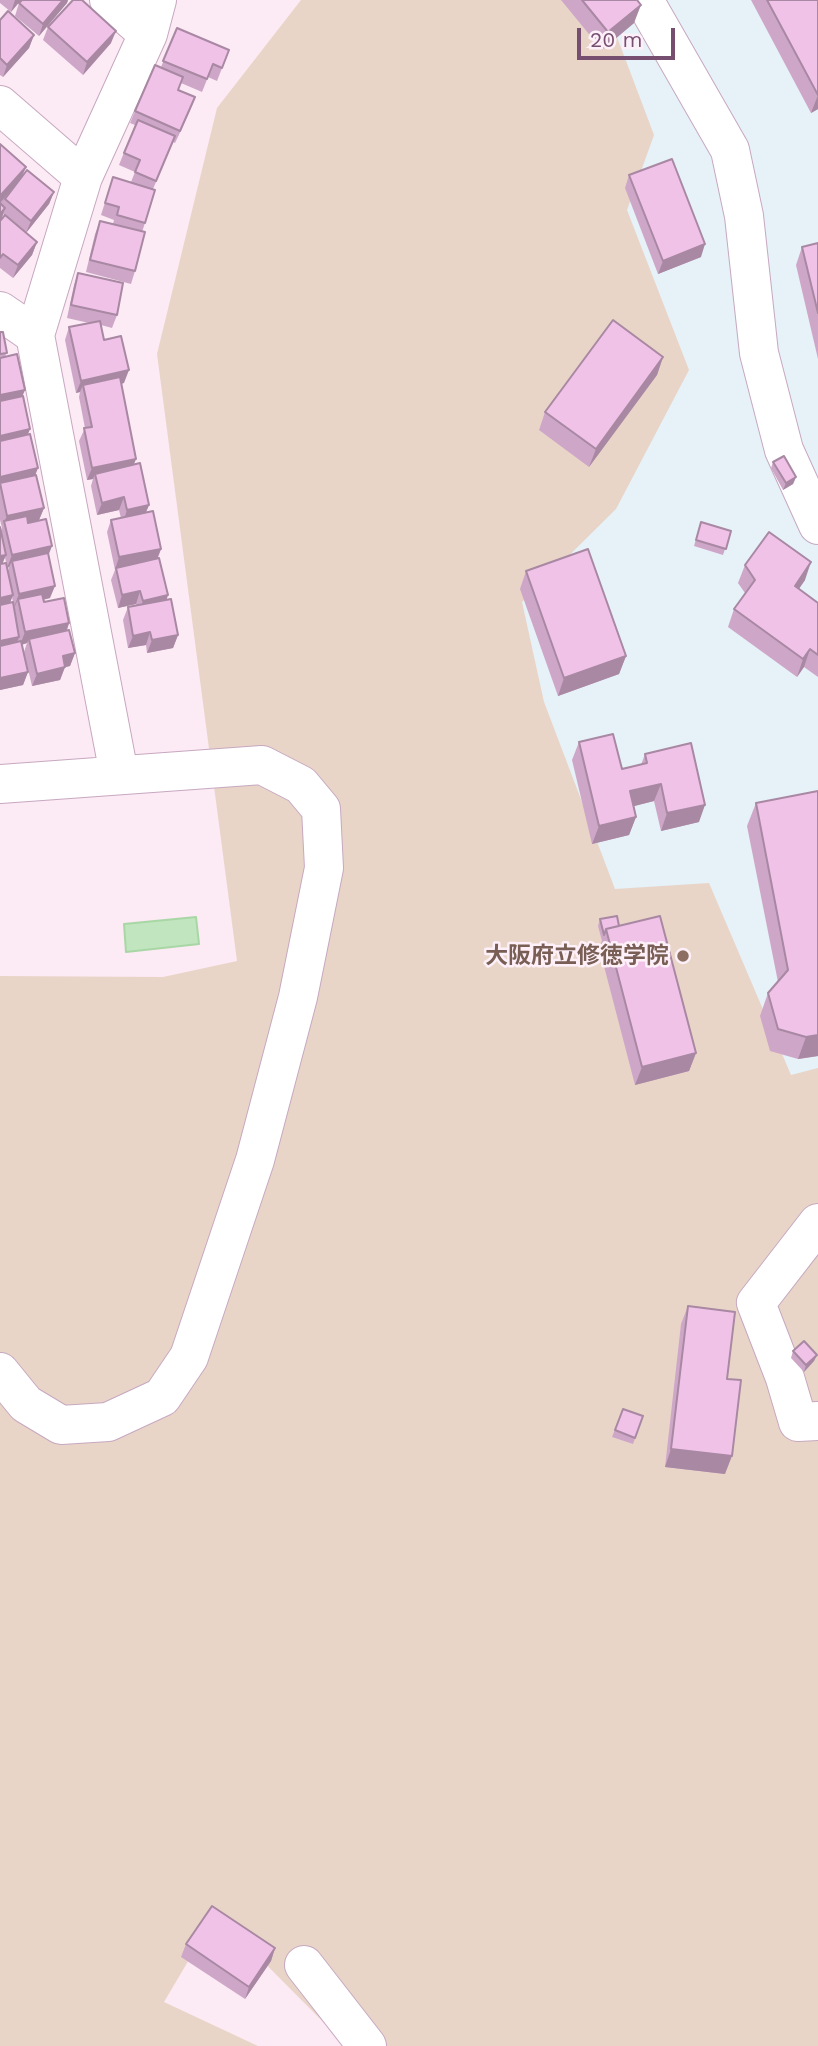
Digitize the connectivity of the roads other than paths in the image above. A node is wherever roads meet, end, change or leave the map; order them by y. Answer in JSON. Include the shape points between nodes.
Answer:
{"nodes":[{"id":1,"x":109,"y":0,"type":"edge"},
{"id":2,"x":644,"y":0,"type":"edge"},
{"id":3,"x":153,"y":17,"type":"edge"},
{"id":4,"x":0,"y":105,"type":"edge"},
{"id":5,"x":83,"y":177,"type":"junction"},
{"id":6,"x":0,"y":311,"type":"edge"},
{"id":7,"x":34,"y":335,"type":"junction"},
{"id":8,"x":818,"y":525,"type":"edge"},
{"id":9,"x":119,"y":774,"type":"junction"},
{"id":10,"x":0,"y":784,"type":"edge"},
{"id":11,"x":818,"y":1223,"type":"edge"},
{"id":12,"x":0,"y":1373,"type":"edge"},
{"id":13,"x":818,"y":1421,"type":"edge"},
{"id":14,"x":304,"y":1965,"type":"dead end"},
{"id":15,"x":367,"y":2046,"type":"edge"}],
"edges":[{"from":1,"to":3,"type":"street"},
{"from":2,"to":8,"type":"street","via":[[730,150],[744,216],[759,354],[785,450]]},
{"from":3,"to":5,"type":"street"},
{"from":4,"to":5,"type":"street"},
{"from":5,"to":7,"type":"street"},
{"from":6,"to":7,"type":"street"},
{"from":7,"to":9,"type":"street"},
{"from":9,"to":10,"type":"street"},
{"from":9,"to":12,"type":"street","via":[[262,765],[301,785],[321,809],[324,868],[298,997],[255,1160],[189,1357],[162,1398],[107,1422],[61,1425],[26,1404]]},
{"from":11,"to":13,"type":"street","via":[[755,1303],[798,1422]]},
{"from":14,"to":15,"type":"street"}]}
